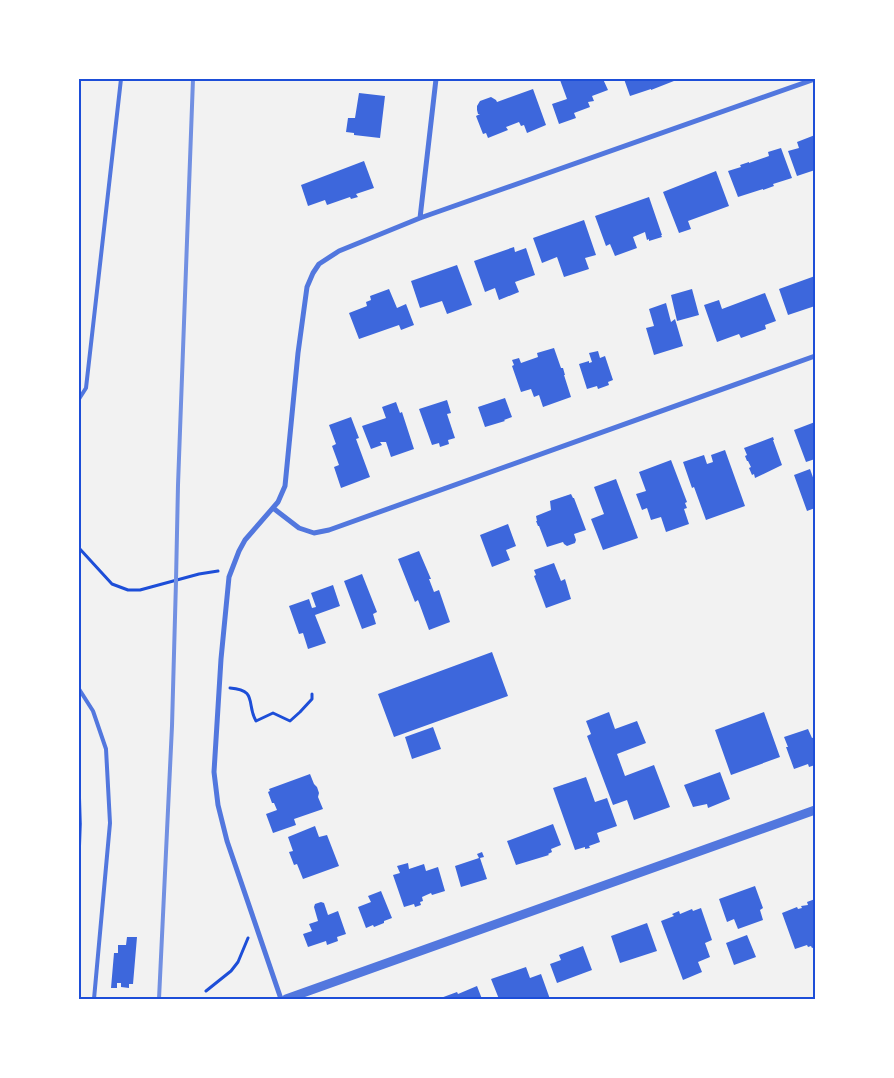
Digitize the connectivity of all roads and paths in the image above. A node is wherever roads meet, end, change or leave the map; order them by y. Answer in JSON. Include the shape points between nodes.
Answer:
{"nodes":[{"id":1,"x":121,"y":79,"type":"edge"},
{"id":2,"x":436,"y":79,"type":"edge"},
{"id":3,"x":815,"y":79,"type":"edge"},
{"id":4,"x":420,"y":218,"type":"junction"},
{"id":5,"x":815,"y":356,"type":"edge"},
{"id":6,"x":79,"y":398,"type":"edge"},
{"id":7,"x":273,"y":508,"type":"junction"},
{"id":8,"x":79,"y":548,"type":"edge"},
{"id":9,"x":231,"y":572,"type":"junction"},
{"id":10,"x":219,"y":687,"type":"junction"},
{"id":11,"x":79,"y":689,"type":"edge"},
{"id":12,"x":312,"y":694,"type":"dead end"},
{"id":13,"x":79,"y":798,"type":"edge"},
{"id":14,"x":815,"y":810,"type":"edge"},
{"id":15,"x":79,"y":846,"type":"edge"},
{"id":16,"x":249,"y":936,"type":"dead end"},
{"id":17,"x":206,"y":991,"type":"dead end"},
{"id":18,"x":94,"y":999,"type":"edge"},
{"id":19,"x":281,"y":999,"type":"edge"},
{"id":20,"x":286,"y":999,"type":"edge"}],
"edges":[{"from":1,"to":6,"type":"lane","via":[[86,388]]},
{"from":2,"to":4,"type":"street"},
{"from":3,"to":4,"type":"street"},
{"from":4,"to":7,"type":"street","via":[[339,251],[312,273],[307,287],[298,353],[285,486]]},
{"from":5,"to":7,"type":"street","via":[[329,530],[314,532],[299,528]]},
{"from":7,"to":9,"type":"street","via":[[245,540]]},
{"from":8,"to":9,"type":"path","via":[[112,584],[128,590],[140,590],[206,572]]},
{"from":9,"to":10,"type":"street"},
{"from":10,"to":12,"type":"path","via":[[240,689],[248,694],[256,721],[273,714],[290,721],[312,699]]},
{"from":10,"to":19,"type":"street","via":[[214,772],[218,805],[227,841]]},
{"from":11,"to":18,"type":"lane","via":[[93,711],[106,749],[110,823]]},
{"from":13,"to":15,"type":"lane"},
{"from":14,"to":20,"type":"street"},
{"from":16,"to":17,"type":"path","via":[[231,971]]}]}
